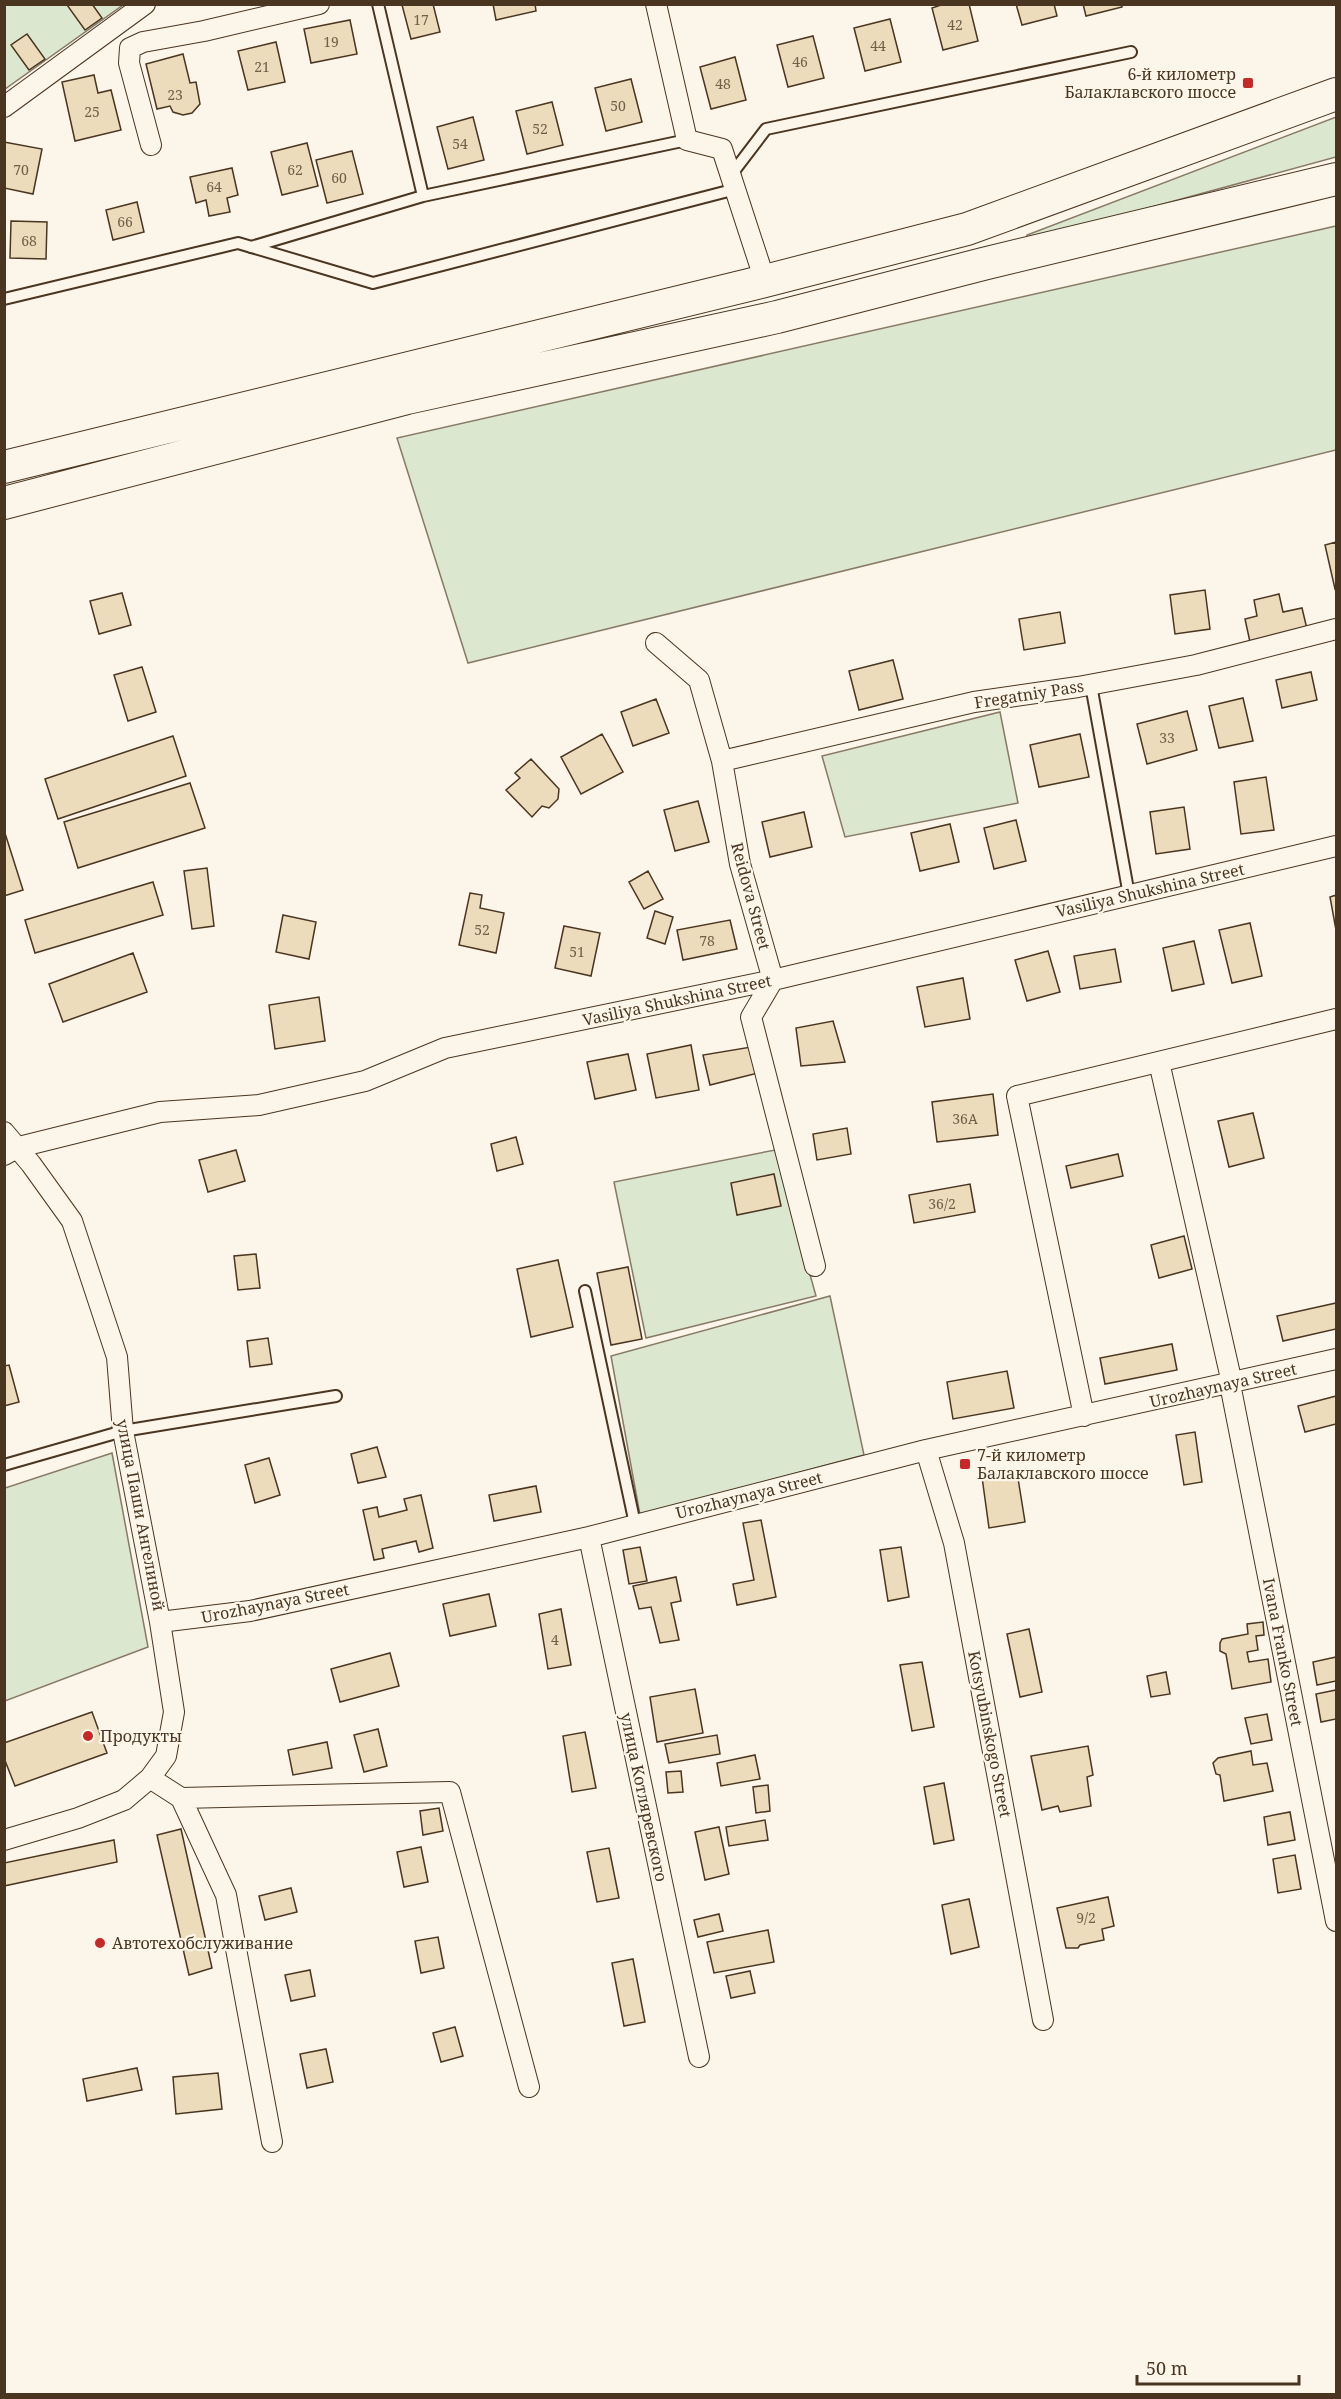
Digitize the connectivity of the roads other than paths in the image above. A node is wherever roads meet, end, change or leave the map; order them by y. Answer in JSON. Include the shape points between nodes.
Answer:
{"nodes":[{"id":1,"x":145,"y":4,"type":"edge"},
{"id":2,"x":319,"y":4,"type":"edge"},
{"id":3,"x":378,"y":4,"type":"edge"},
{"id":4,"x":656,"y":4,"type":"edge"},
{"id":5,"x":1131,"y":52,"type":"dead end"},
{"id":6,"x":1336,"y":94,"type":"edge"},
{"id":7,"x":4,"y":107,"type":"edge"},
{"id":8,"x":687,"y":140,"type":"junction"},
{"id":9,"x":151,"y":145,"type":"dead end"},
{"id":10,"x":1336,"y":179,"type":"edge"},
{"id":11,"x":733,"y":182,"type":"junction"},
{"id":12,"x":423,"y":196,"type":"junction"},
{"id":13,"x":252,"y":247,"type":"junction"},
{"id":14,"x":765,"y":281,"type":"junction"},
{"id":15,"x":4,"y":299,"type":"edge"},
{"id":16,"x":4,"y":467,"type":"edge"},
{"id":17,"x":4,"y":503,"type":"edge"},
{"id":18,"x":1336,"y":629,"type":"edge"},
{"id":19,"x":656,"y":643,"type":"dead end"},
{"id":20,"x":1091,"y":685,"type":"junction"},
{"id":21,"x":722,"y":761,"type":"junction"},
{"id":22,"x":1336,"y":846,"type":"edge"},
{"id":23,"x":1129,"y":895,"type":"junction"},
{"id":24,"x":773,"y":980,"type":"junction"},
{"id":25,"x":1336,"y":1019,"type":"edge"},
{"id":26,"x":1159,"y":1062,"type":"junction"},
{"id":27,"x":4,"y":1132,"type":"edge"},
{"id":28,"x":12,"y":1151,"type":"edge"},
{"id":29,"x":815,"y":1266,"type":"dead end"},
{"id":30,"x":585,"y":1291,"type":"dead end"},
{"id":31,"x":1336,"y":1359,"type":"edge"},
{"id":32,"x":1231,"y":1384,"type":"junction"},
{"id":33,"x":336,"y":1396,"type":"dead end"},
{"id":34,"x":1084,"y":1416,"type":"junction"},
{"id":35,"x":123,"y":1431,"type":"junction"},
{"id":36,"x":926,"y":1450,"type":"junction"},
{"id":37,"x":4,"y":1465,"type":"edge"},
{"id":38,"x":635,"y":1524,"type":"junction"},
{"id":39,"x":589,"y":1537,"type":"junction"},
{"id":40,"x":160,"y":1622,"type":"junction"},
{"id":41,"x":150,"y":1778,"type":"junction"},
{"id":42,"x":181,"y":1798,"type":"junction"},
{"id":43,"x":4,"y":1840,"type":"edge"},
{"id":44,"x":1336,"y":1921,"type":"edge"},
{"id":45,"x":1043,"y":2020,"type":"dead end"},
{"id":46,"x":699,"y":2057,"type":"dead end"},
{"id":47,"x":529,"y":2087,"type":"dead end"},
{"id":48,"x":272,"y":2142,"type":"dead end"}],
"edges":[{"from":1,"to":7,"type":"street"},
{"from":2,"to":9,"type":"street","via":[[130,48],[129,63]]},
{"from":3,"to":12,"type":"lane"},
{"from":4,"to":8,"type":"street"},
{"from":5,"to":11,"type":"lane","via":[[766,129]]},
{"from":6,"to":14,"type":"main road","via":[[967,229]]},
{"from":8,"to":11,"type":"street","via":[[722,149]]},
{"from":8,"to":12,"type":"lane"},
{"from":10,"to":17,"type":"main road","via":[[777,317],[408,398]]},
{"from":11,"to":13,"type":"lane","via":[[373,283]]},
{"from":11,"to":14,"type":"street"},
{"from":12,"to":13,"type":"lane"},
{"from":13,"to":15,"type":"lane","via":[[238,243]]},
{"from":14,"to":16,"type":"main road"},
{"from":18,"to":20,"type":"street","name":"Fregatniy Pass","via":[[1196,666]]},
{"from":19,"to":21,"type":"street","name":"Reidova Street","via":[[699,680]]},
{"from":20,"to":21,"type":"street","name":"Fregatniy Pass","via":[[974,702]]},
{"from":20,"to":23,"type":"lane"},
{"from":21,"to":24,"type":"street","name":"Reidova Street","via":[[740,864]]},
{"from":22,"to":23,"type":"street","name":"Vasiliya Shukshina Street"},
{"from":23,"to":24,"type":"street","name":"Vasiliya Shukshina Street"},
{"from":24,"to":28,"type":"street","name":"Vasiliya Shukshina Street","via":[[446,1048],[365,1081],[259,1105],[160,1112]]},
{"from":24,"to":29,"type":"street","via":[[751,1017]]},
{"from":25,"to":26,"type":"street"},
{"from":26,"to":32,"type":"street","name":"Ivana Franko Street"},
{"from":26,"to":34,"type":"street","via":[[1017,1096]]},
{"from":27,"to":28,"type":"street","name":"улица Паши Ангелиной"},
{"from":28,"to":35,"type":"street","name":"улица Паши Ангелиной","via":[[72,1221],[117,1357]]},
{"from":30,"to":38,"type":"lane"},
{"from":31,"to":32,"type":"street","name":"Urozhaynaya Street"},
{"from":32,"to":34,"type":"street","name":"Urozhaynaya Street"},
{"from":32,"to":44,"type":"street","name":"Ivana Franko Street"},
{"from":33,"to":35,"type":"lane"},
{"from":34,"to":36,"type":"street","name":"Urozhaynaya Street"},
{"from":35,"to":37,"type":"lane"},
{"from":35,"to":40,"type":"street","name":"улица Паши Ангелиной"},
{"from":36,"to":38,"type":"street","name":"Urozhaynaya Street"},
{"from":36,"to":45,"type":"street","name":"Kotsyubinskogo Street","via":[[954,1543]]},
{"from":38,"to":39,"type":"street","name":"Urozhaynaya Street"},
{"from":39,"to":40,"type":"street","name":"Urozhaynaya Street","via":[[250,1611]]},
{"from":39,"to":46,"type":"street","name":"улица Котляревского"},
{"from":40,"to":41,"type":"street","name":"улица Паши Ангелиной","via":[[174,1712],[166,1756]]},
{"from":41,"to":42,"type":"street"},
{"from":41,"to":43,"type":"street","name":"улица Паши Ангелиной","via":[[124,1800]]},
{"from":42,"to":47,"type":"street","via":[[450,1792]]},
{"from":42,"to":48,"type":"street","via":[[226,1895]]}]}
